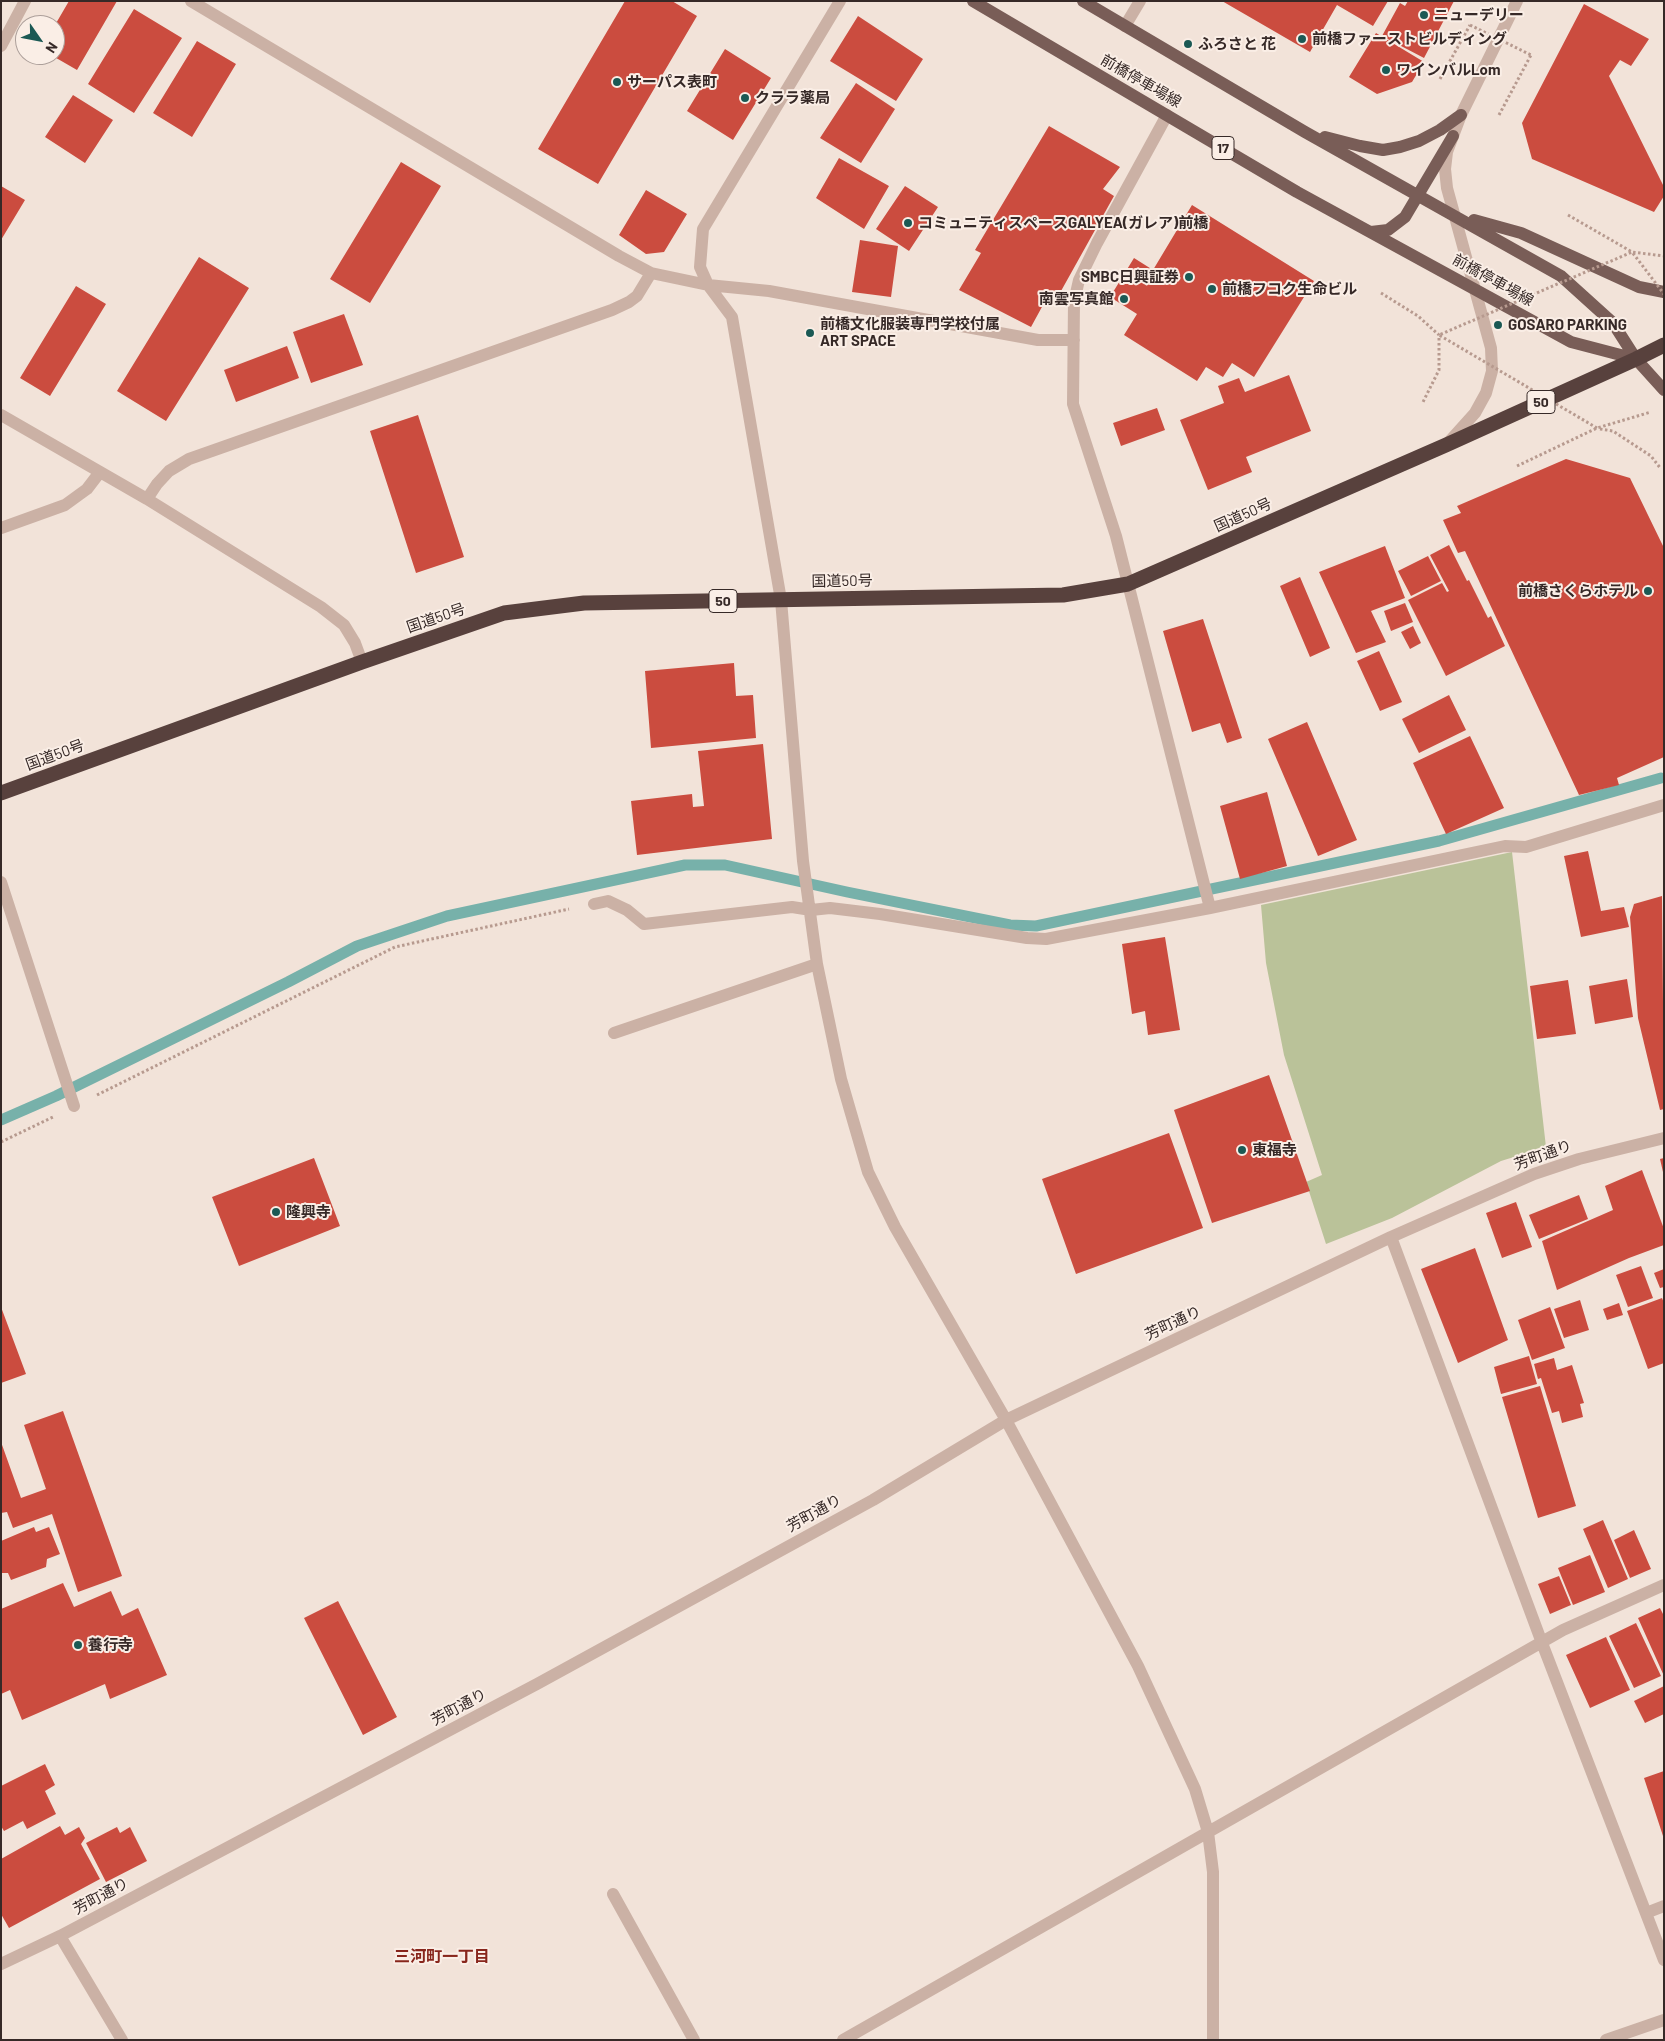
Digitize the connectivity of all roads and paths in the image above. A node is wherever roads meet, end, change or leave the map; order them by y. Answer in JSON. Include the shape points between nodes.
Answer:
{"nodes":[{"id":1,"x":26,"y":1,"type":"edge"},
{"id":2,"x":191,"y":1,"type":"edge"},
{"id":3,"x":840,"y":1,"type":"edge"},
{"id":4,"x":972,"y":1,"type":"edge"},
{"id":5,"x":1083,"y":1,"type":"edge"},
{"id":6,"x":1140,"y":1,"type":"edge"},
{"id":7,"x":1517,"y":1,"type":"edge"},
{"id":8,"x":1125,"y":26,"type":"junction"},
{"id":9,"x":1,"y":46,"type":"edge"},
{"id":10,"x":1440,"y":79,"type":"dead end"},
{"id":11,"x":1167,"y":115,"type":"junction"},
{"id":12,"x":1461,"y":115,"type":"junction"},
{"id":13,"x":1499,"y":115,"type":"dead end"},
{"id":14,"x":1305,"y":132,"type":"junction"},
{"id":15,"x":1452,"y":136,"type":"junction"},
{"id":16,"x":1419,"y":195,"type":"junction"},
{"id":17,"x":1455,"y":215,"type":"junction"},
{"id":18,"x":1568,"y":215,"type":"dead end"},
{"id":19,"x":1370,"y":232,"type":"junction"},
{"id":20,"x":1632,"y":252,"type":"junction"},
{"id":21,"x":1664,"y":256,"type":"edge"},
{"id":22,"x":651,"y":272,"type":"junction"},
{"id":23,"x":708,"y":285,"type":"junction"},
{"id":24,"x":1476,"y":290,"type":"junction"},
{"id":25,"x":1381,"y":293,"type":"dead end"},
{"id":26,"x":1664,"y":293,"type":"edge"},
{"id":27,"x":1439,"y":334,"type":"junction"},
{"id":28,"x":1074,"y":340,"type":"junction"},
{"id":29,"x":1664,"y":345,"type":"edge"},
{"id":30,"x":1636,"y":359,"type":"junction"},
{"id":31,"x":1664,"y":390,"type":"edge"},
{"id":32,"x":1422,"y":404,"type":"dead end"},
{"id":33,"x":1654,"y":411,"type":"dead end"},
{"id":34,"x":1,"y":415,"type":"edge"},
{"id":35,"x":1597,"y":428,"type":"junction"},
{"id":36,"x":1446,"y":445,"type":"junction"},
{"id":37,"x":1517,"y":466,"type":"dead end"},
{"id":38,"x":1661,"y":469,"type":"dead end"},
{"id":39,"x":100,"y":472,"type":"junction"},
{"id":40,"x":148,"y":499,"type":"junction"},
{"id":41,"x":1,"y":528,"type":"edge"},
{"id":42,"x":1128,"y":584,"type":"junction"},
{"id":43,"x":781,"y":600,"type":"junction"},
{"id":44,"x":362,"y":662,"type":"junction"},
{"id":45,"x":1,"y":793,"type":"edge"},
{"id":46,"x":1664,"y":805,"type":"edge"},
{"id":47,"x":1,"y":882,"type":"edge"},
{"id":48,"x":594,"y":904,"type":"joint"},
{"id":49,"x":1209,"y":906,"type":"junction"},
{"id":50,"x":811,"y":910,"type":"junction"},
{"id":51,"x":816,"y":964,"type":"junction"},
{"id":52,"x":614,"y":1033,"type":"dead end"},
{"id":53,"x":74,"y":1106,"type":"junction"},
{"id":54,"x":1664,"y":1138,"type":"edge"},
{"id":55,"x":1,"y":1142,"type":"edge"},
{"id":56,"x":1391,"y":1237,"type":"junction"},
{"id":57,"x":1006,"y":1420,"type":"junction"},
{"id":58,"x":1664,"y":1585,"type":"edge"},
{"id":59,"x":1542,"y":1642,"type":"junction"},
{"id":60,"x":1208,"y":1832,"type":"junction"},
{"id":61,"x":613,"y":1894,"type":"dead end"},
{"id":62,"x":1664,"y":1906,"type":"edge"},
{"id":63,"x":1646,"y":1913,"type":"junction"},
{"id":64,"x":60,"y":1936,"type":"junction"},
{"id":65,"x":1664,"y":1960,"type":"edge"},
{"id":66,"x":1,"y":1964,"type":"edge"},
{"id":67,"x":1664,"y":2020,"type":"edge"},
{"id":68,"x":122,"y":2040,"type":"edge"},
{"id":69,"x":694,"y":2040,"type":"edge"},
{"id":70,"x":843,"y":2040,"type":"edge"},
{"id":71,"x":1213,"y":2040,"type":"edge"},
{"id":72,"x":1606,"y":2040,"type":"edge"}],
"edges":[{"from":1,"to":9,"type":"street"},
{"from":2,"to":22,"type":"street"},
{"from":3,"to":23,"type":"street","via":[[704,229],[700,267]]},
{"from":4,"to":11,"type":"main road","name":"前橋停車場線","number":"17"},
{"from":5,"to":8,"type":"main road"},
{"from":6,"to":8,"type":"street"},
{"from":7,"to":12,"type":"street"},
{"from":8,"to":14,"type":"main road"},
{"from":10,"to":13,"type":"path","bridge":true,"via":[[1470,25],[1531,55]]},
{"from":11,"to":19,"type":"main road","name":"前橋停車場線","number":"17"},
{"from":11,"to":28,"type":"street","via":[[1079,280],[1074,302]]},
{"from":12,"to":14,"type":"main road","via":[[1419,141],[1383,150]]},
{"from":12,"to":15,"type":"street"},
{"from":14,"to":16,"type":"main road"},
{"from":15,"to":16,"type":"main road"},
{"from":15,"to":17,"type":"street","via":[[1445,169]]},
{"from":16,"to":17,"type":"main road"},
{"from":16,"to":19,"type":"main road","via":[[1396,225],[1388,230]]},
{"from":17,"to":24,"type":"street"},
{"from":17,"to":26,"type":"main road","via":[[1521,233],[1640,287]]},
{"from":17,"to":30,"type":"main road","via":[[1561,276],[1613,323]]},
{"from":18,"to":20,"type":"path"},
{"from":19,"to":24,"type":"main road","name":"前橋停車場線","number":"17"},
{"from":20,"to":21,"type":"path"},
{"from":20,"to":26,"type":"path","bridge":true},
{"from":20,"to":27,"type":"path","bridge":true},
{"from":22,"to":23,"type":"street"},
{"from":22,"to":40,"type":"street","via":[[638,296],[612,310],[189,459],[169,471],[156,484]]},
{"from":23,"to":28,"type":"street","via":[[769,292],[1038,340]]},
{"from":23,"to":43,"type":"street","via":[[732,317]]},
{"from":24,"to":30,"type":"main road","name":"前橋停車場線","number":"17","via":[[1571,342]]},
{"from":24,"to":36,"type":"street","via":[[1491,348],[1492,371],[1486,393],[1475,413]]},
{"from":25,"to":27,"type":"path","via":[[1418,316]]},
{"from":27,"to":32,"type":"path","via":[[1439,370]]},
{"from":27,"to":35,"type":"path","bridge":true},
{"from":28,"to":42,"type":"street","via":[[1074,404]]},
{"from":29,"to":30,"type":"highway","name":"国道50号","number":"50"},
{"from":30,"to":31,"type":"main road"},
{"from":30,"to":36,"type":"highway","name":"国道50号","number":"50"},
{"from":33,"to":35,"type":"path"},
{"from":34,"to":39,"type":"street"},
{"from":35,"to":37,"type":"path"},
{"from":35,"to":38,"type":"path","via":[[1614,431],[1651,456]]},
{"from":36,"to":42,"type":"highway","name":"国道50号","number":"50"},
{"from":39,"to":40,"type":"street"},
{"from":39,"to":41,"type":"street","via":[[87,488],[65,505]]},
{"from":40,"to":44,"type":"street","via":[[321,607],[344,625]]},
{"from":42,"to":43,"type":"highway","name":"国道50号","number":"50","via":[[1063,595]]},
{"from":42,"to":49,"type":"street"},
{"from":43,"to":44,"type":"highway","name":"国道50号","number":"50","via":[[584,603],[542,607],[504,613]]},
{"from":43,"to":50,"type":"street","via":[[801,841]]},
{"from":44,"to":45,"type":"highway","name":"国道50号","number":"50"},
{"from":46,"to":49,"type":"street","via":[[1526,847],[1505,846]]},
{"from":47,"to":53,"type":"street"},
{"from":48,"to":50,"type":"street","via":[[608,901],[628,910],[644,924],[792,907]]},
{"from":48,"to":53,"type":"path","via":[[395,947]]},
{"from":49,"to":50,"type":"street","via":[[1046,939],[880,914],[830,908]]},
{"from":50,"to":51,"type":"street"},
{"from":51,"to":52,"type":"street"},
{"from":51,"to":57,"type":"street","via":[[841,1079],[868,1172],[895,1227]]},
{"from":53,"to":55,"type":"path"},
{"from":54,"to":56,"type":"street","name":"芳町通り","via":[[1534,1174]]},
{"from":56,"to":57,"type":"street","name":"芳町通り"},
{"from":56,"to":59,"type":"street"},
{"from":57,"to":60,"type":"street","via":[[1138,1666],[1195,1790]]},
{"from":57,"to":64,"type":"street","name":"芳町通り","via":[[873,1500],[554,1674]]},
{"from":58,"to":59,"type":"street"},
{"from":59,"to":60,"type":"street"},
{"from":59,"to":63,"type":"street"},
{"from":60,"to":70,"type":"street"},
{"from":60,"to":71,"type":"street","via":[[1213,1872]]},
{"from":61,"to":69,"type":"street"},
{"from":62,"to":63,"type":"street"},
{"from":63,"to":65,"type":"street"},
{"from":64,"to":66,"type":"street","name":"芳町通り"},
{"from":64,"to":68,"type":"street"},
{"from":67,"to":72,"type":"street"}]}
